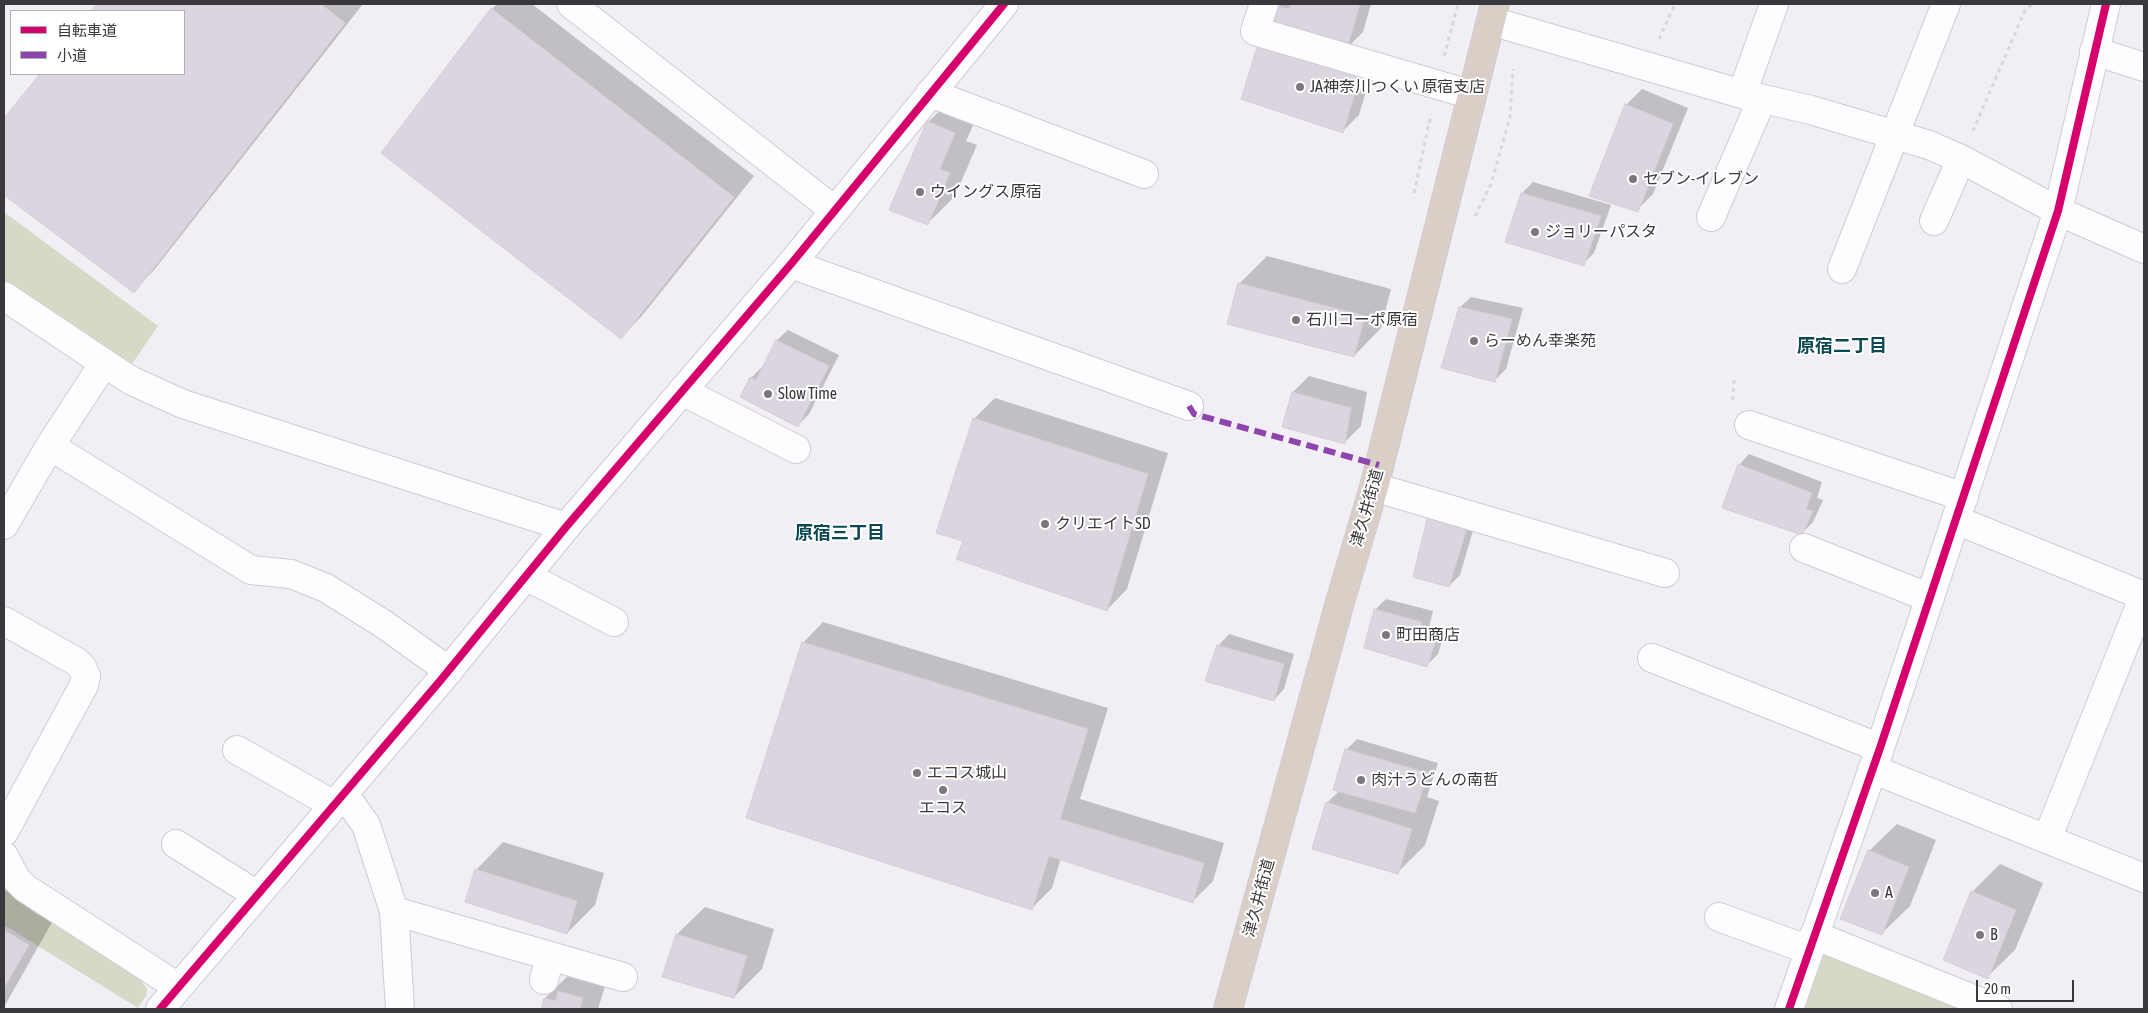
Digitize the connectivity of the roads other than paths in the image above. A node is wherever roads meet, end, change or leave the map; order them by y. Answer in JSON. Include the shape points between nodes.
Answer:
{"nodes":[{"id":1,"x":571,"y":4,"type":"edge"},
{"id":2,"x":1004,"y":4,"type":"edge"},
{"id":3,"x":1264,"y":4,"type":"edge"},
{"id":4,"x":1774,"y":4,"type":"edge"},
{"id":5,"x":1946,"y":4,"type":"edge"},
{"id":6,"x":2106,"y":4,"type":"edge"},
{"id":7,"x":1493,"y":13,"type":"edge"},
{"id":8,"x":2094,"y":51,"type":"junction"},
{"id":9,"x":2144,"y":67,"type":"edge"},
{"id":10,"x":930,"y":93,"type":"junction"},
{"id":11,"x":1472,"y":95,"type":"junction"},
{"id":12,"x":1752,"y":96,"type":"junction"},
{"id":13,"x":1894,"y":134,"type":"junction"},
{"id":14,"x":1961,"y":159,"type":"junction"},
{"id":15,"x":1144,"y":174,"type":"dead end"},
{"id":16,"x":834,"y":210,"type":"junction"},
{"id":17,"x":2058,"y":211,"type":"junction"},
{"id":18,"x":1711,"y":217,"type":"dead end"},
{"id":19,"x":1934,"y":221,"type":"dead end"},
{"id":20,"x":2144,"y":249,"type":"edge"},
{"id":21,"x":791,"y":264,"type":"junction"},
{"id":22,"x":1842,"y":269,"type":"dead end"},
{"id":23,"x":4,"y":296,"type":"edge"},
{"id":24,"x":104,"y":364,"type":"junction"},
{"id":25,"x":682,"y":391,"type":"junction"},
{"id":26,"x":1189,"y":406,"type":"dead end"},
{"id":27,"x":1750,"y":425,"type":"dead end"},
{"id":28,"x":50,"y":446,"type":"junction"},
{"id":29,"x":796,"y":449,"type":"dead end"},
{"id":30,"x":1374,"y":487,"type":"junction"},
{"id":31,"x":1960,"y":509,"type":"junction"},
{"id":32,"x":4,"y":525,"type":"edge"},
{"id":33,"x":566,"y":527,"type":"junction"},
{"id":34,"x":1804,"y":548,"type":"dead end"},
{"id":35,"x":1665,"y":573,"type":"dead end"},
{"id":36,"x":526,"y":576,"type":"junction"},
{"id":37,"x":2144,"y":596,"type":"edge"},
{"id":38,"x":1930,"y":598,"type":"junction"},
{"id":39,"x":4,"y":621,"type":"edge"},
{"id":40,"x":614,"y":622,"type":"dead end"},
{"id":41,"x":1652,"y":658,"type":"dead end"},
{"id":42,"x":449,"y":671,"type":"junction"},
{"id":43,"x":237,"y":750,"type":"dead end"},
{"id":44,"x":1876,"y":758,"type":"junction"},
{"id":45,"x":339,"y":800,"type":"junction"},
{"id":46,"x":4,"y":832,"type":"edge"},
{"id":47,"x":2047,"y":839,"type":"junction"},
{"id":48,"x":176,"y":844,"type":"dead end"},
{"id":49,"x":4,"y":856,"type":"edge"},
{"id":50,"x":2144,"y":878,"type":"edge"},
{"id":51,"x":257,"y":895,"type":"junction"},
{"id":52,"x":394,"y":911,"type":"junction"},
{"id":53,"x":1719,"y":917,"type":"dead end"},
{"id":54,"x":1811,"y":942,"type":"junction"},
{"id":55,"x":623,"y":977,"type":"dead end"},
{"id":56,"x":178,"y":987,"type":"junction"},
{"id":57,"x":160,"y":1009,"type":"edge"},
{"id":58,"x":401,"y":1009,"type":"edge"},
{"id":59,"x":1228,"y":1009,"type":"edge"},
{"id":60,"x":1789,"y":1009,"type":"edge"},
{"id":61,"x":1998,"y":1009,"type":"edge"}],
"edges":[{"from":1,"to":16,"type":"street"},
{"from":2,"to":10,"type":"street"},
{"from":3,"to":11,"type":"street","via":[[1255,31]]},
{"from":4,"to":12,"type":"street"},
{"from":5,"to":13,"type":"street"},
{"from":6,"to":8,"type":"street"},
{"from":7,"to":11,"type":"highway","name":"津久井街道"},
{"from":7,"to":12,"type":"street","via":[[1646,67]]},
{"from":8,"to":9,"type":"street"},
{"from":8,"to":17,"type":"street"},
{"from":10,"to":15,"type":"street"},
{"from":10,"to":16,"type":"street"},
{"from":11,"to":30,"type":"highway","name":"津久井街道"},
{"from":12,"to":13,"type":"street"},
{"from":12,"to":18,"type":"street"},
{"from":13,"to":14,"type":"street"},
{"from":13,"to":22,"type":"street"},
{"from":14,"to":17,"type":"street"},
{"from":14,"to":19,"type":"street"},
{"from":16,"to":21,"type":"street"},
{"from":17,"to":20,"type":"street"},
{"from":17,"to":31,"type":"street"},
{"from":21,"to":25,"type":"street"},
{"from":21,"to":26,"type":"street"},
{"from":23,"to":24,"type":"street"},
{"from":24,"to":28,"type":"street"},
{"from":24,"to":33,"type":"street","via":[[132,381],[183,404]]},
{"from":25,"to":29,"type":"street"},
{"from":25,"to":33,"type":"street"},
{"from":27,"to":31,"type":"street"},
{"from":28,"to":32,"type":"street"},
{"from":28,"to":42,"type":"street","via":[[251,570],[291,574],[326,588]]},
{"from":30,"to":35,"type":"street"},
{"from":30,"to":59,"type":"highway","name":"津久井街道"},
{"from":31,"to":37,"type":"street"},
{"from":31,"to":38,"type":"street"},
{"from":33,"to":36,"type":"street"},
{"from":34,"to":38,"type":"street"},
{"from":36,"to":40,"type":"street"},
{"from":36,"to":42,"type":"street"},
{"from":37,"to":47,"type":"street"},
{"from":38,"to":44,"type":"street"},
{"from":39,"to":46,"type":"street","via":[[77,662],[86,676]]},
{"from":41,"to":44,"type":"street"},
{"from":42,"to":45,"type":"street"},
{"from":43,"to":45,"type":"street"},
{"from":44,"to":47,"type":"street"},
{"from":44,"to":54,"type":"street"},
{"from":45,"to":51,"type":"street"},
{"from":45,"to":52,"type":"street","via":[[366,825]]},
{"from":47,"to":50,"type":"street"},
{"from":48,"to":51,"type":"street"},
{"from":49,"to":56,"type":"street","via":[[16,879],[25,888]]},
{"from":51,"to":56,"type":"street"},
{"from":52,"to":55,"type":"street","via":[[547,968]]},
{"from":52,"to":58,"type":"street"},
{"from":53,"to":54,"type":"street"},
{"from":54,"to":60,"type":"street"},
{"from":54,"to":61,"type":"street"},
{"from":56,"to":57,"type":"street"}]}
